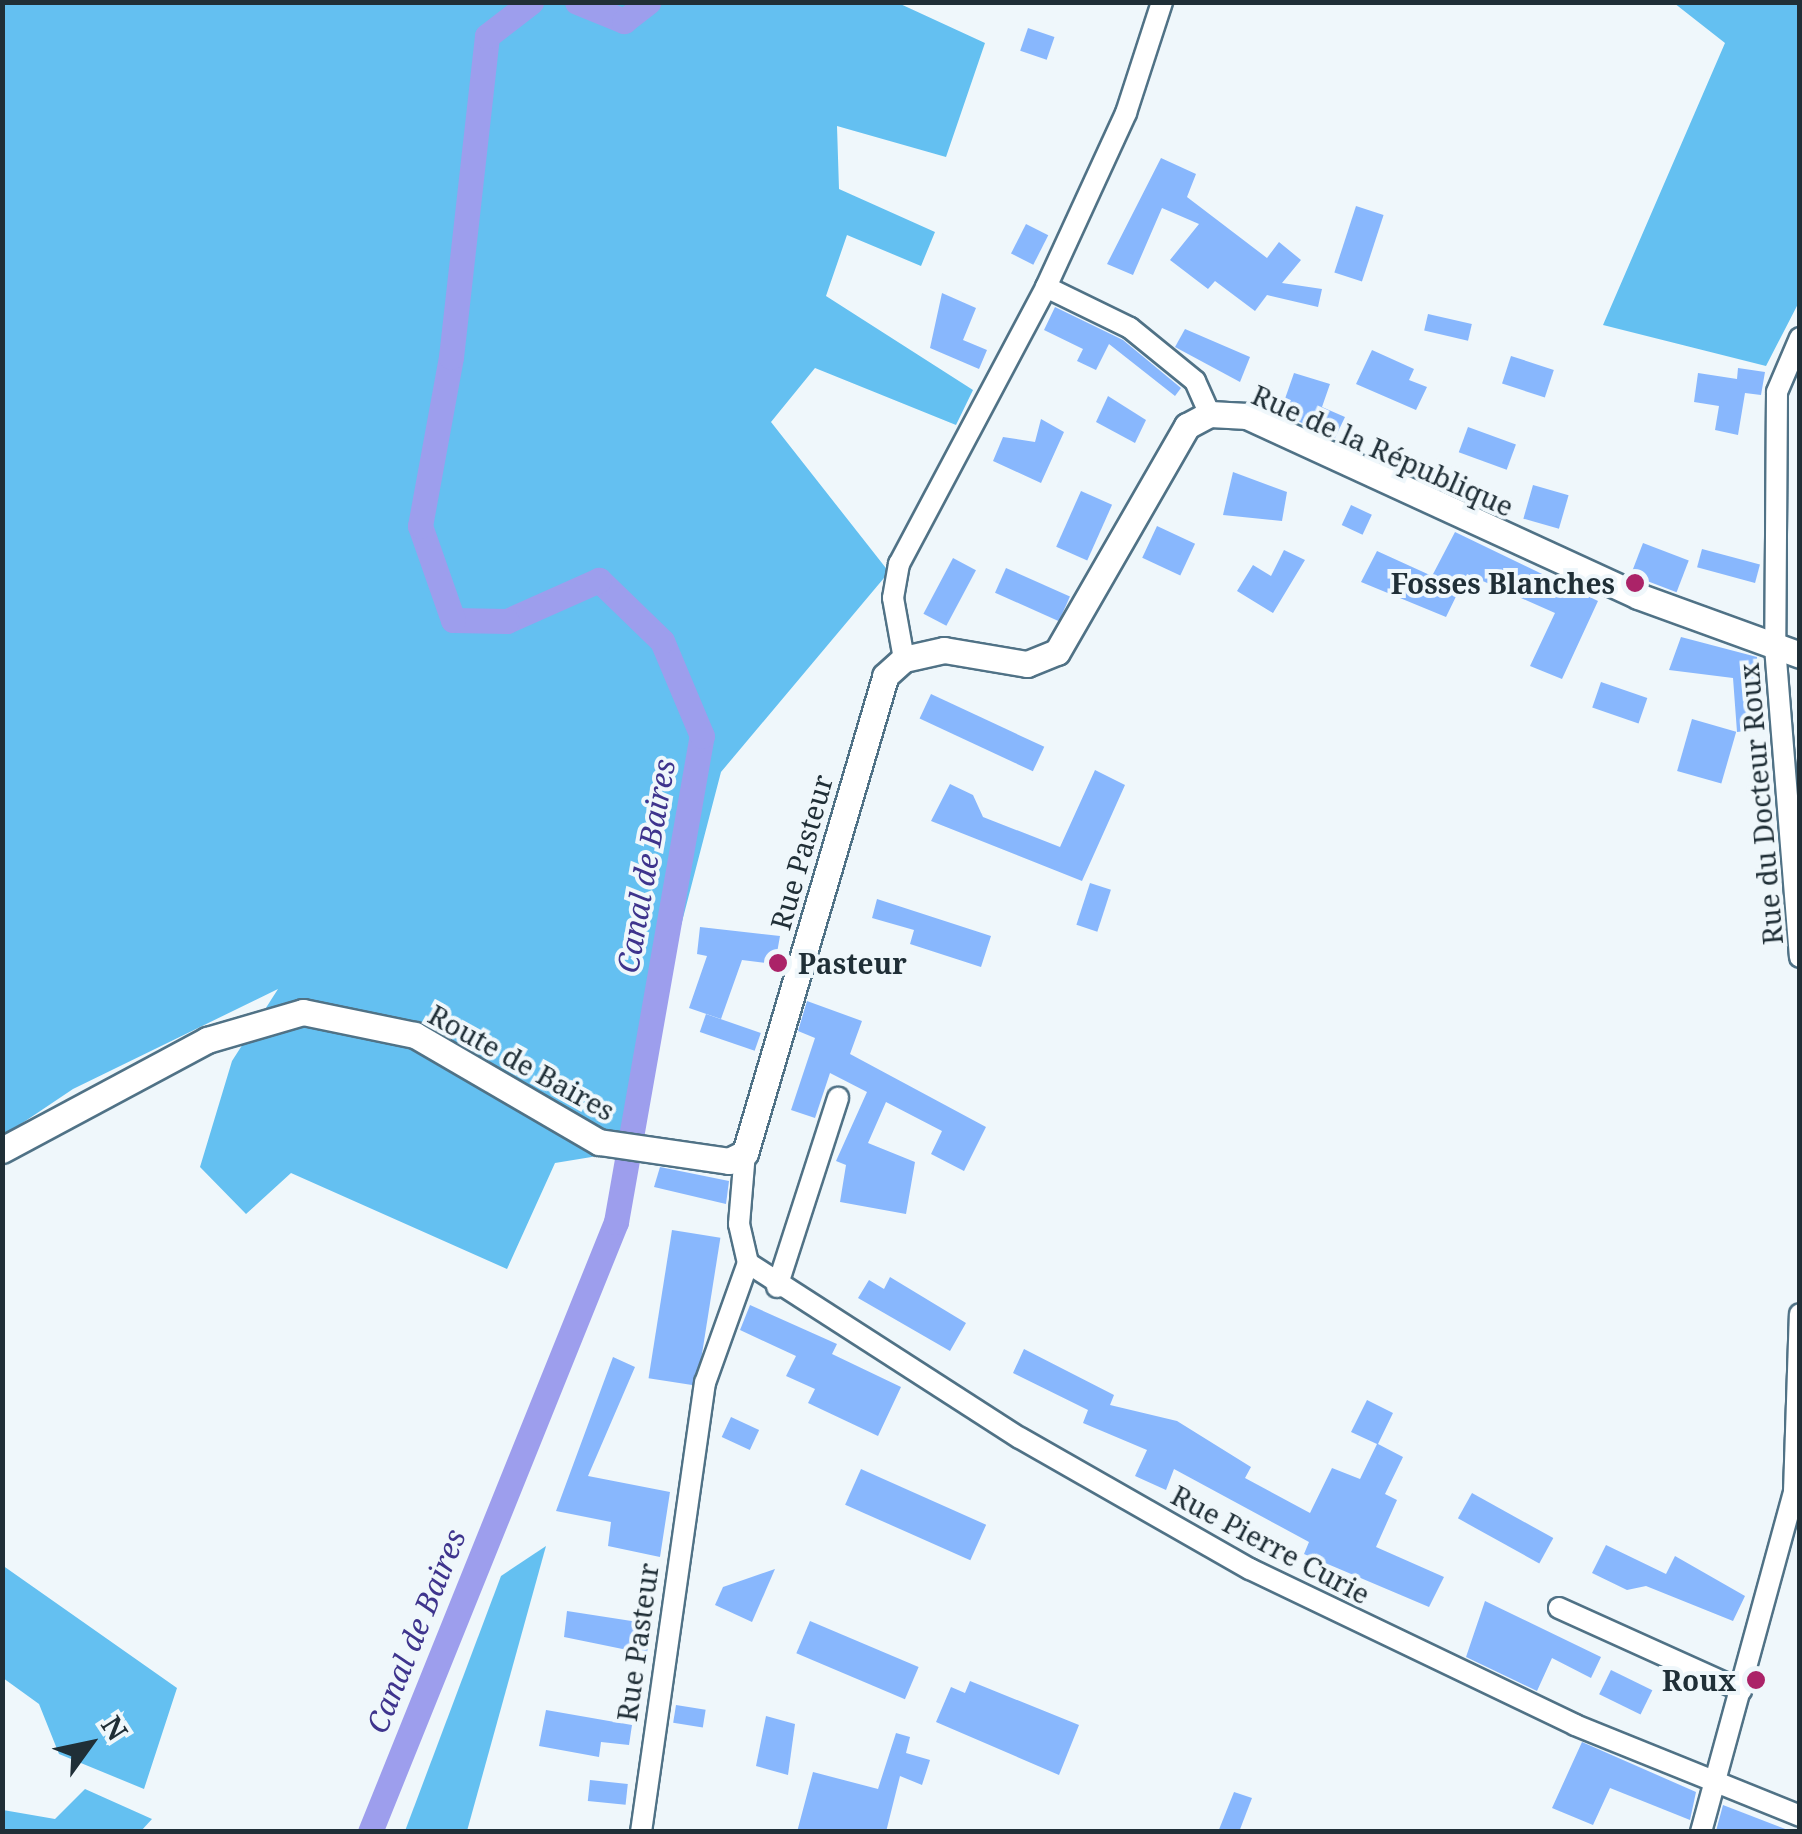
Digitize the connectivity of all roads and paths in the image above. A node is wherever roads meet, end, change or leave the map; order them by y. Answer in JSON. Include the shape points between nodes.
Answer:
{"nodes":[{"id":1,"x":1162,"y":2,"type":"edge"},
{"id":2,"x":1046,"y":286,"type":"junction"},
{"id":3,"x":1800,"y":338,"type":"edge"},
{"id":4,"x":1210,"y":414,"type":"junction"},
{"id":5,"x":1787,"y":651,"type":"edge"},
{"id":6,"x":904,"y":658,"type":"junction"},
{"id":7,"x":1800,"y":957,"type":"edge"},
{"id":8,"x":838,"y":1098,"type":"dead end"},
{"id":9,"x":2,"y":1150,"type":"edge"},
{"id":10,"x":745,"y":1153,"type":"junction"},
{"id":11,"x":748,"y":1263,"type":"junction"},
{"id":12,"x":777,"y":1287,"type":"junction"},
{"id":13,"x":1800,"y":1314,"type":"edge"},
{"id":14,"x":1559,"y":1608,"type":"dead end"},
{"id":15,"x":1742,"y":1690,"type":"junction"},
{"id":16,"x":1720,"y":1784,"type":"junction"},
{"id":17,"x":1800,"y":1816,"type":"edge"},
{"id":18,"x":640,"y":1832,"type":"edge"},
{"id":19,"x":1701,"y":1832,"type":"edge"}],
"edges":[{"from":1,"to":2,"type":"street","via":[[1126,113]]},
{"from":2,"to":4,"type":"street","via":[[1130,328],[1194,381]]},
{"from":2,"to":6,"type":"street","via":[[898,564],[893,598]]},
{"from":3,"to":5,"type":"street","name":"Rue du Docteur Roux","via":[[1777,392]]},
{"from":4,"to":5,"type":"street","name":"Rue de la République","via":[[1247,416],[1638,596]]},
{"from":4,"to":6,"type":"street","name":"Rue de la République","via":[[1186,426],[1057,652],[1027,664],[944,650]]},
{"from":5,"to":7,"type":"street","name":"Rue du Docteur Roux"},
{"from":6,"to":10,"type":"street","name":"Rue Pasteur","via":[[874,706]]},
{"from":8,"to":12,"type":"street"},
{"from":9,"to":10,"type":"street","name":"Route de Baires","via":[[207,1040],[303,1012],[415,1035],[598,1142],[729,1161]]},
{"from":10,"to":11,"type":"street","name":"Rue Pasteur","via":[[739,1224]]},
{"from":11,"to":12,"type":"street","name":"Rue Pierre Curie"},
{"from":11,"to":18,"type":"street","name":"Rue Pasteur","via":[[705,1383]]},
{"from":12,"to":16,"type":"street","name":"Rue Pierre Curie","via":[[1250,1569]]},
{"from":13,"to":15,"type":"street","via":[[1794,1492]]},
{"from":14,"to":15,"type":"street"},
{"from":15,"to":16,"type":"street"},
{"from":16,"to":17,"type":"street","name":"Rue Pierre Curie"},
{"from":16,"to":19,"type":"street"}]}
